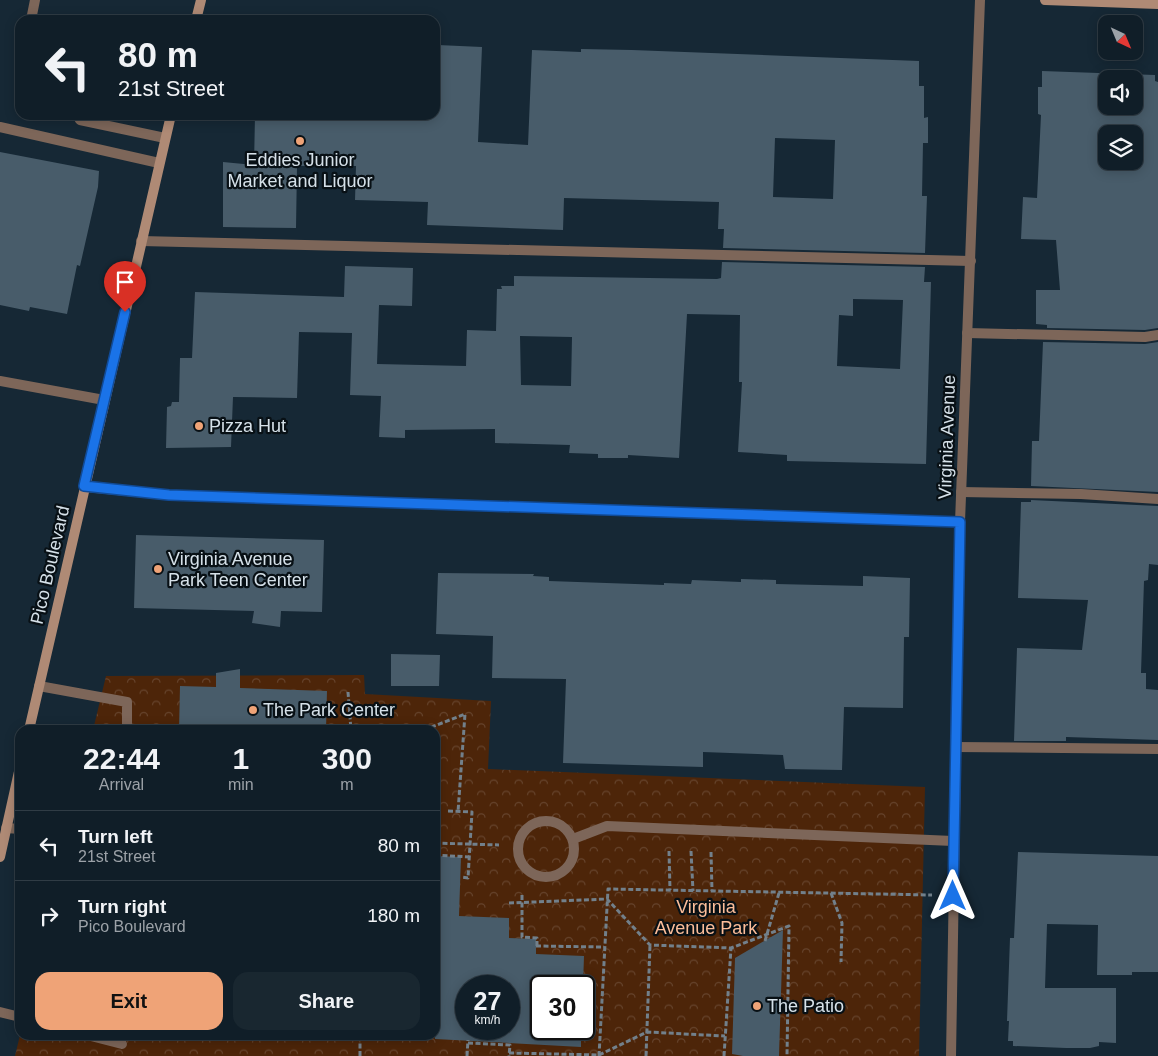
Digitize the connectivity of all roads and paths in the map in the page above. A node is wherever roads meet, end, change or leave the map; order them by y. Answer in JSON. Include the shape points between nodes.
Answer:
{"nodes":[{"id":1,"x":35,"y":0,"type":"edge"},
{"id":2,"x":201,"y":0,"type":"edge"},
{"id":3,"x":980,"y":0,"type":"edge"},
{"id":4,"x":1045,"y":0,"type":"edge"},
{"id":5,"x":1158,"y":4,"type":"edge"},
{"id":6,"x":32,"y":15,"type":"edge"},
{"id":7,"x":197,"y":15,"type":"edge"},
{"id":8,"x":80,"y":120,"type":"edge"},
{"id":9,"x":170,"y":120,"type":"edge"},
{"id":10,"x":0,"y":127,"type":"edge"},
{"id":11,"x":165,"y":138,"type":"junction"},
{"id":12,"x":159,"y":163,"type":"junction"},
{"id":13,"x":141,"y":241,"type":"junction"},
{"id":14,"x":971,"y":261,"type":"junction"},
{"id":15,"x":967,"y":334,"type":"junction"},
{"id":16,"x":1158,"y":335,"type":"edge"},
{"id":17,"x":0,"y":381,"type":"edge"},
{"id":18,"x":104,"y":400,"type":"junction"},
{"id":19,"x":84,"y":486,"type":"junction"},
{"id":20,"x":961,"y":492,"type":"junction"},
{"id":21,"x":1158,"y":499,"type":"edge"},
{"id":22,"x":960,"y":522,"type":"junction"},
{"id":23,"x":38,"y":686,"type":"junction"},
{"id":24,"x":348,"y":692,"type":"dead end"},
{"id":25,"x":29,"y":725,"type":"edge"},
{"id":26,"x":127,"y":725,"type":"edge"},
{"id":27,"x":351,"y":725,"type":"edge"},
{"id":28,"x":437,"y":725,"type":"edge"},
{"id":29,"x":955,"y":747,"type":"junction"},
{"id":30,"x":1158,"y":749,"type":"edge"},
{"id":31,"x":15,"y":789,"type":"edge"},
{"id":32,"x":448,"y":811,"type":"dead end"},
{"id":33,"x":458,"y":812,"type":"junction"},
{"id":34,"x":6,"y":828,"type":"junction"},
{"id":35,"x":15,"y":829,"type":"edge"},
{"id":36,"x":669,"y":829,"type":"junction"},
{"id":37,"x":690,"y":830,"type":"junction"},
{"id":38,"x":711,"y":830,"type":"junction"},
{"id":39,"x":573,"y":838,"type":"junction"},
{"id":40,"x":953,"y":841,"type":"junction"},
{"id":41,"x":440,"y":843,"type":"edge"},
{"id":42,"x":470,"y":844,"type":"junction"},
{"id":43,"x":499,"y":845,"type":"dead end"},
{"id":44,"x":440,"y":855,"type":"edge"},
{"id":45,"x":0,"y":856,"type":"edge"},
{"id":46,"x":469,"y":857,"type":"junction"},
{"id":47,"x":461,"y":877,"type":"dead end"},
{"id":48,"x":670,"y":890,"type":"junction"},
{"id":49,"x":693,"y":891,"type":"junction"},
{"id":50,"x":712,"y":891,"type":"junction"},
{"id":51,"x":780,"y":892,"type":"junction"},
{"id":52,"x":831,"y":893,"type":"junction"},
{"id":53,"x":522,"y":895,"type":"dead end"},
{"id":54,"x":953,"y":896,"type":"junction"},
{"id":55,"x":607,"y":899,"type":"junction"},
{"id":56,"x":522,"y":903,"type":"junction"},
{"id":57,"x":509,"y":904,"type":"dead end"},
{"id":58,"x":766,"y":935,"type":"junction"},
{"id":59,"x":765,"y":941,"type":"dead end"},
{"id":60,"x":650,"y":946,"type":"junction"},
{"id":61,"x":604,"y":947,"type":"junction"},
{"id":62,"x":731,"y":948,"type":"junction"},
{"id":63,"x":841,"y":962,"type":"dead end"},
{"id":64,"x":0,"y":1012,"type":"edge"},
{"id":65,"x":15,"y":1016,"type":"edge"},
{"id":66,"x":647,"y":1032,"type":"junction"},
{"id":67,"x":725,"y":1036,"type":"junction"},
{"id":68,"x":106,"y":1040,"type":"edge"},
{"id":69,"x":360,"y":1040,"type":"edge"},
{"id":70,"x":122,"y":1044,"type":"dead end"},
{"id":71,"x":510,"y":1054,"type":"edge"},
{"id":72,"x":545,"y":1055,"type":"edge"},
{"id":73,"x":599,"y":1055,"type":"edge"},
{"id":74,"x":360,"y":1056,"type":"edge"},
{"id":75,"x":468,"y":1056,"type":"edge"},
{"id":76,"x":646,"y":1056,"type":"edge"},
{"id":77,"x":724,"y":1056,"type":"edge"},
{"id":78,"x":787,"y":1056,"type":"edge"},
{"id":79,"x":951,"y":1056,"type":"edge"}],
"edges":[{"from":1,"to":6,"type":"street"},
{"from":2,"to":7,"type":"main road"},
{"from":3,"to":14,"type":"street","name":"Virginia Avenue"},
{"from":4,"to":5,"type":"main road"},
{"from":8,"to":11,"type":"street"},
{"from":9,"to":11,"type":"main road","name":"Pico Boulevard"},
{"from":10,"to":12,"type":"street"},
{"from":11,"to":12,"type":"main road","name":"Pico Boulevard"},
{"from":12,"to":13,"type":"main road","name":"Pico Boulevard"},
{"from":13,"to":14,"type":"street"},
{"from":13,"to":18,"type":"main road","name":"Pico Boulevard"},
{"from":14,"to":15,"type":"street","name":"Virginia Avenue"},
{"from":15,"to":16,"type":"street"},
{"from":15,"to":20,"type":"street","name":"Virginia Avenue"},
{"from":17,"to":18,"type":"street"},
{"from":18,"to":19,"type":"main road","name":"Pico Boulevard"},
{"from":19,"to":22,"type":"street","via":[[169,495]]},
{"from":19,"to":23,"type":"main road","name":"Pico Boulevard"},
{"from":20,"to":21,"type":"street"},
{"from":20,"to":22,"type":"street","name":"Virginia Avenue"},
{"from":22,"to":29,"type":"street","name":"Virginia Avenue"},
{"from":23,"to":25,"type":"main road","name":"Pico Boulevard"},
{"from":23,"to":26,"type":"street","via":[[127,702]]},
{"from":24,"to":27,"type":"path"},
{"from":28,"to":33,"type":"path","via":[[465,714]]},
{"from":29,"to":30,"type":"street"},
{"from":29,"to":40,"type":"street","name":"Virginia Avenue"},
{"from":31,"to":34,"type":"main road"},
{"from":32,"to":33,"type":"path"},
{"from":33,"to":42,"type":"path","via":[[472,812]]},
{"from":34,"to":35,"type":"street"},
{"from":34,"to":45,"type":"main road"},
{"from":36,"to":37,"type":"street"},
{"from":36,"to":39,"type":"street","via":[[607,826]]},
{"from":36,"to":48,"type":"path"},
{"from":37,"to":38,"type":"street"},
{"from":37,"to":49,"type":"path"},
{"from":38,"to":40,"type":"street"},
{"from":38,"to":50,"type":"path"},
{"from":39,"to":39,"type":"street","via":[[561,824],[542,820],[534,823],[526,829],[517,846],[521,864],[536,876],[554,876],[569,866],[575,848]]},
{"from":40,"to":54,"type":"street","name":"Virginia Avenue"},
{"from":41,"to":42,"type":"path"},
{"from":42,"to":43,"type":"path"},
{"from":42,"to":46,"type":"path"},
{"from":44,"to":46,"type":"path"},
{"from":46,"to":47,"type":"path","via":[[468,878]]},
{"from":48,"to":49,"type":"path"},
{"from":48,"to":55,"type":"path","via":[[608,889]]},
{"from":49,"to":50,"type":"path"},
{"from":50,"to":51,"type":"path"},
{"from":51,"to":52,"type":"path"},
{"from":51,"to":58,"type":"path"},
{"from":52,"to":54,"type":"path"},
{"from":52,"to":63,"type":"path","via":[[842,922]]},
{"from":53,"to":56,"type":"path"},
{"from":54,"to":79,"type":"street","name":"Virginia Avenue"},
{"from":55,"to":56,"type":"path"},
{"from":55,"to":60,"type":"path"},
{"from":55,"to":61,"type":"path"},
{"from":56,"to":57,"type":"path"},
{"from":56,"to":61,"type":"path","via":[[522,937],[537,938],[536,946]]},
{"from":58,"to":59,"type":"path"},
{"from":58,"to":62,"type":"path"},
{"from":58,"to":78,"type":"path","via":[[789,926]]},
{"from":60,"to":62,"type":"path"},
{"from":60,"to":66,"type":"path"},
{"from":61,"to":73,"type":"path"},
{"from":62,"to":67,"type":"path"},
{"from":64,"to":65,"type":"street"},
{"from":66,"to":67,"type":"path"},
{"from":66,"to":73,"type":"path"},
{"from":66,"to":76,"type":"path"},
{"from":67,"to":77,"type":"path"},
{"from":68,"to":70,"type":"street"},
{"from":69,"to":74,"type":"path"},
{"from":71,"to":72,"type":"path"},
{"from":71,"to":75,"type":"path","via":[[510,1045],[468,1042]]},
{"from":72,"to":73,"type":"path"}]}
